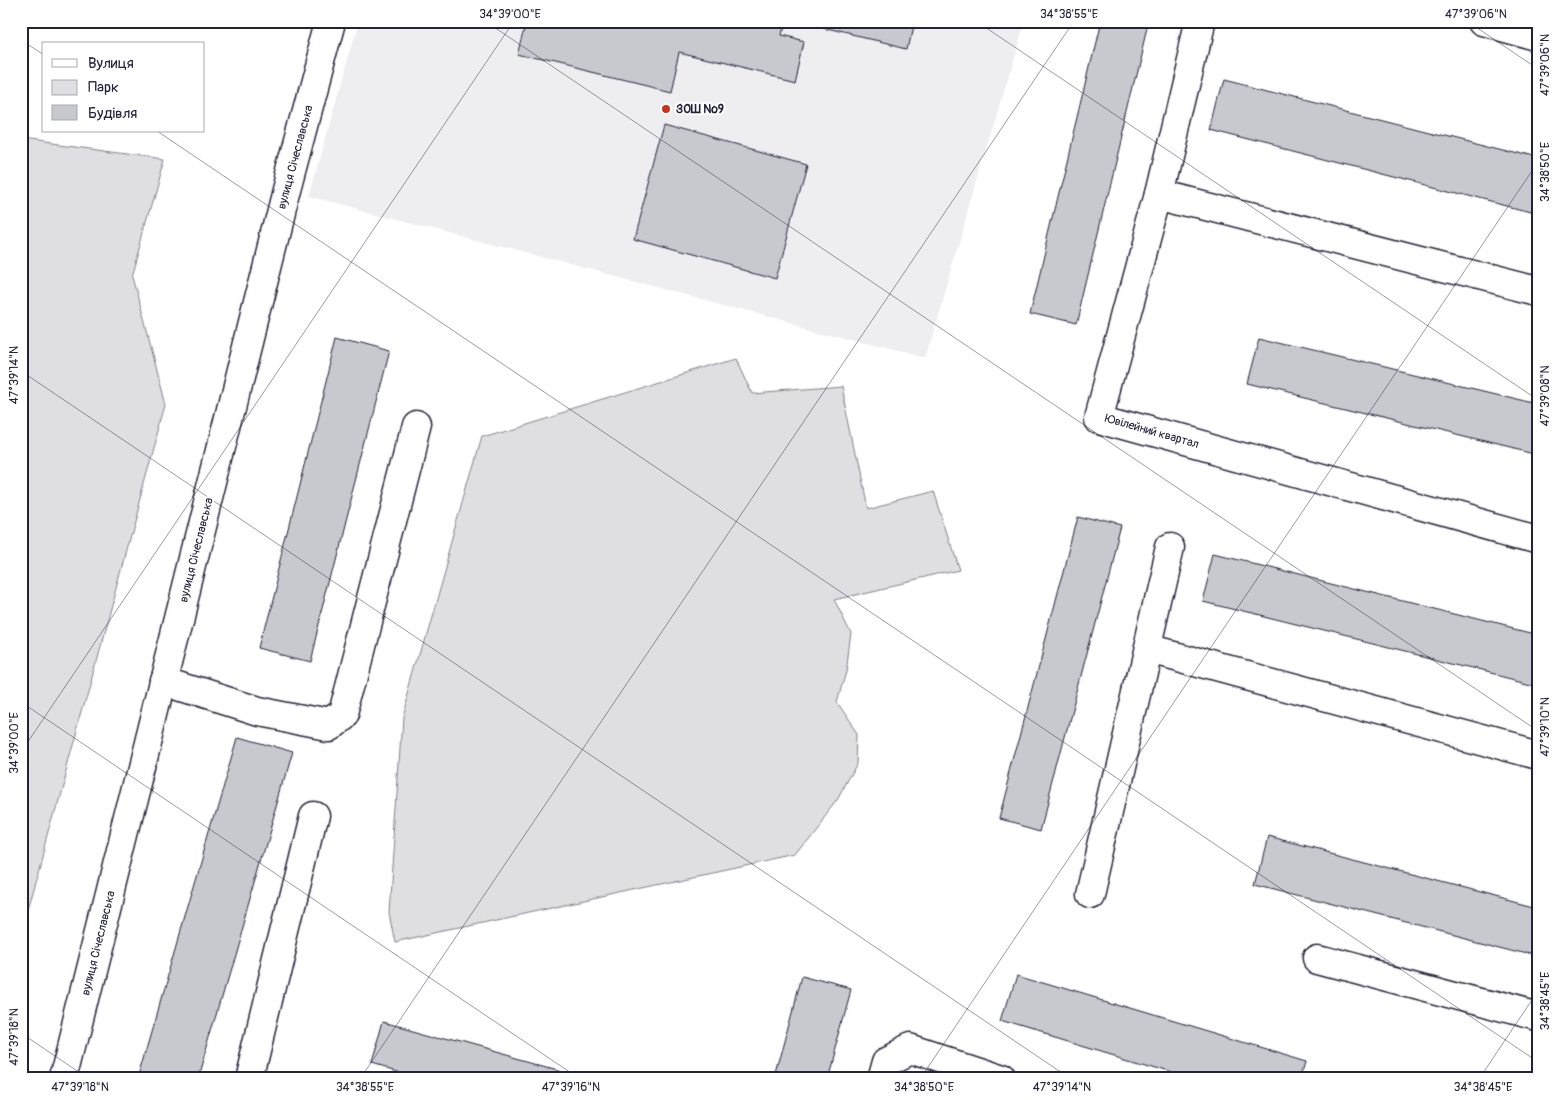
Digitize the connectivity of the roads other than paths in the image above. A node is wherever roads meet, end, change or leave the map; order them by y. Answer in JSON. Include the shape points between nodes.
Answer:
{"nodes":[{"id":1,"x":331,"y":21,"type":"edge"},
{"id":2,"x":1200,"y":21,"type":"edge"},
{"id":3,"x":1484,"y":21,"type":"edge"},
{"id":4,"x":1538,"y":36,"type":"edge"},
{"id":5,"x":1159,"y":194,"type":"junction"},
{"id":6,"x":1538,"y":291,"type":"edge"},
{"id":7,"x":416,"y":427,"type":"dead end"},
{"id":8,"x":1538,"y":539,"type":"edge"},
{"id":9,"x":1170,"y":546,"type":"dead end"},
{"id":10,"x":1146,"y":649,"type":"junction"},
{"id":11,"x":164,"y":681,"type":"junction"},
{"id":12,"x":1538,"y":755,"type":"edge"},
{"id":13,"x":314,"y":816,"type":"dead end"},
{"id":14,"x":1090,"y":894,"type":"dead end"},
{"id":15,"x":1317,"y":958,"type":"dead end"},
{"id":16,"x":1538,"y":1017,"type":"edge"},
{"id":17,"x":64,"y":1079,"type":"edge"},
{"id":18,"x":249,"y":1079,"type":"edge"},
{"id":19,"x":881,"y":1079,"type":"edge"},
{"id":20,"x":1001,"y":1079,"type":"edge"}],
"edges":[{"from":1,"to":11,"type":"street","name":"вулиця Січеславська"},
{"from":2,"to":5,"type":"street","name":"Ювілейний квартал"},
{"from":3,"to":4,"type":"street"},
{"from":5,"to":6,"type":"street"},
{"from":5,"to":8,"type":"street","name":"Ювілейний квартал","via":[[1099,417]]},
{"from":7,"to":11,"type":"street","via":[[342,716],[329,725],[257,711]]},
{"from":9,"to":10,"type":"street"},
{"from":10,"to":12,"type":"street"},
{"from":10,"to":14,"type":"street"},
{"from":11,"to":17,"type":"street","name":"вулиця Січеславська"},
{"from":13,"to":18,"type":"street"},
{"from":15,"to":16,"type":"street"},
{"from":19,"to":20,"type":"street","via":[[886,1061],[910,1050]]}]}
